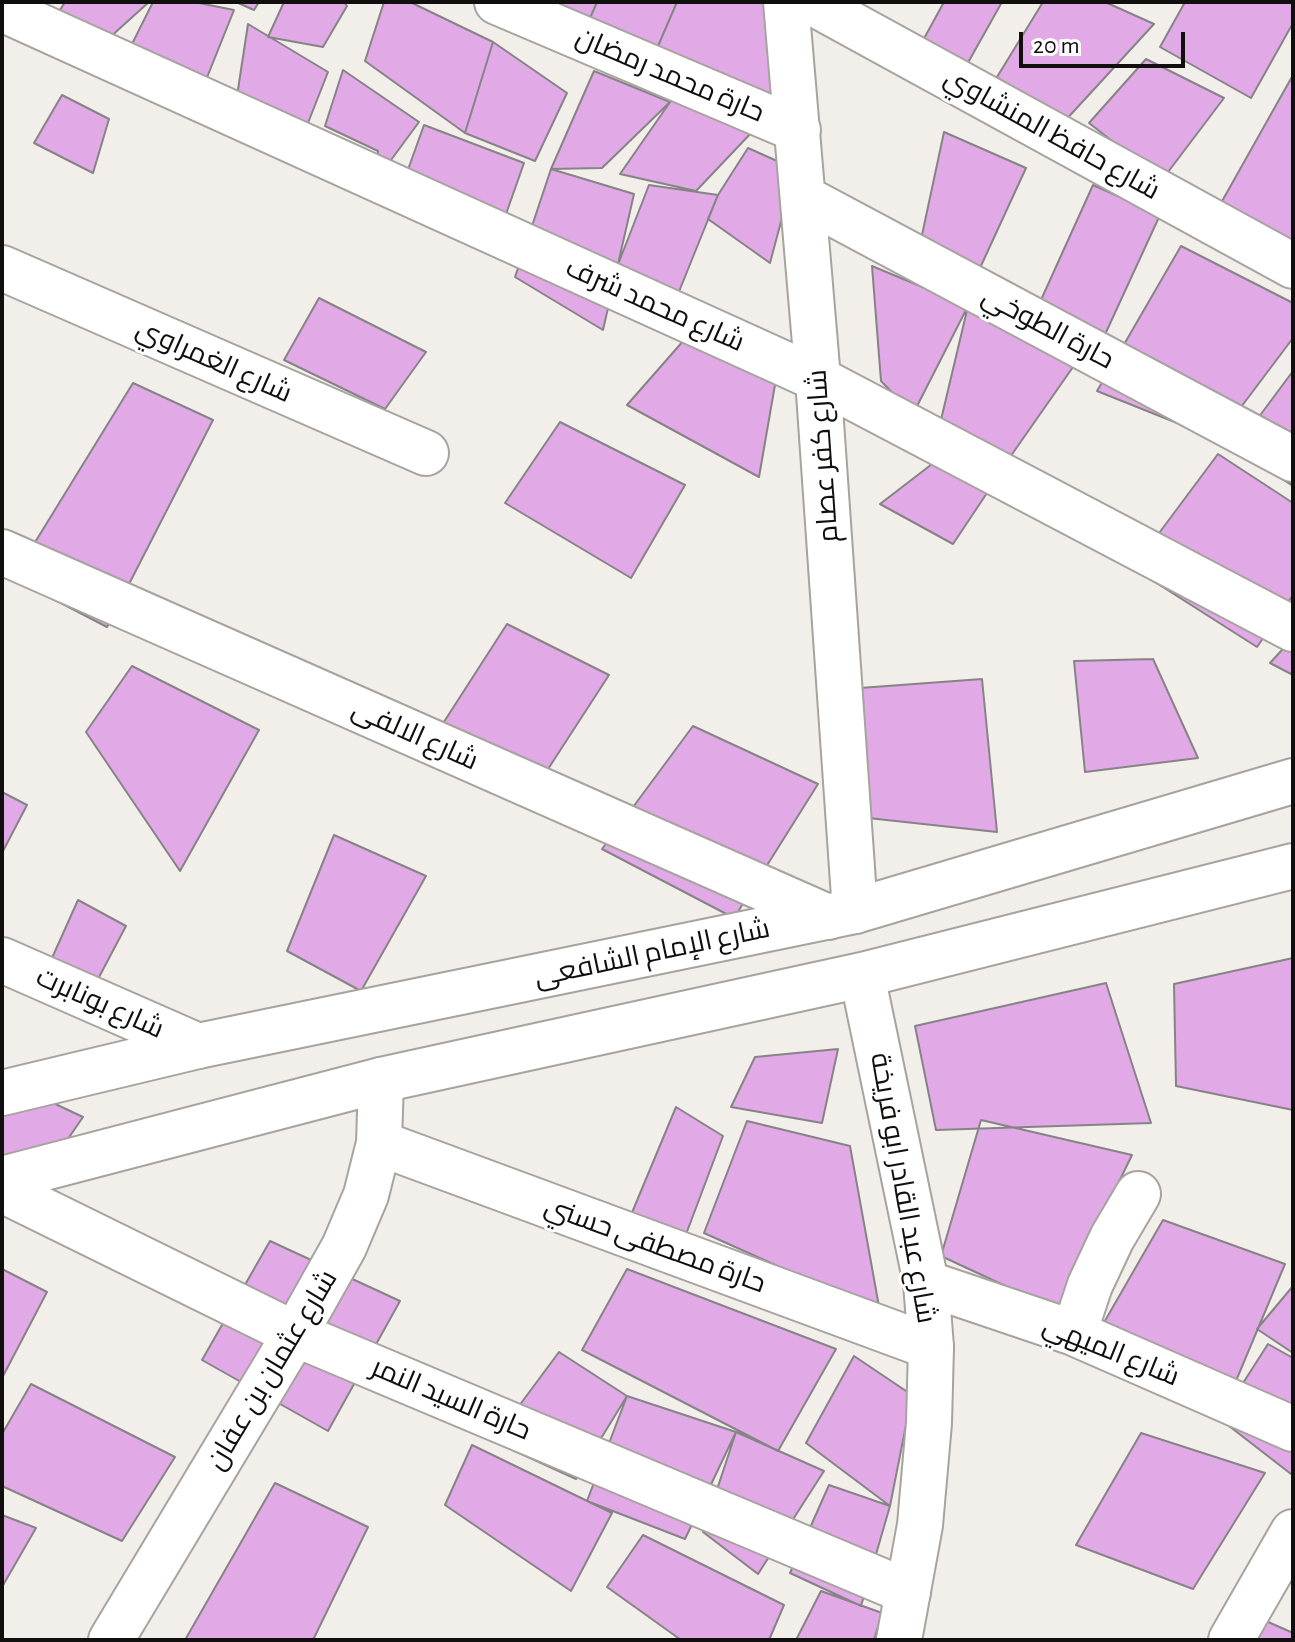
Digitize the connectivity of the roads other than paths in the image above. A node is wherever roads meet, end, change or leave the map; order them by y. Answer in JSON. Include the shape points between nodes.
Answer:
{"nodes":[{"id":1,"x":497,"y":2,"type":"edge"},
{"id":2,"x":786,"y":2,"type":"edge"},
{"id":3,"x":811,"y":2,"type":"edge"},
{"id":4,"x":2,"y":9,"type":"edge"},
{"id":5,"x":798,"y":130,"type":"junction"},
{"id":6,"x":804,"y":198,"type":"junction"},
{"id":7,"x":1293,"y":266,"type":"edge"},
{"id":8,"x":2,"y":268,"type":"edge"},
{"id":9,"x":818,"y":379,"type":"junction"},
{"id":10,"x":426,"y":453,"type":"dead end"},
{"id":11,"x":1293,"y":459,"type":"edge"},
{"id":12,"x":2,"y":552,"type":"edge"},
{"id":13,"x":1293,"y":629,"type":"edge"},
{"id":14,"x":1293,"y":781,"type":"edge"},
{"id":15,"x":1293,"y":866,"type":"edge"},
{"id":16,"x":842,"y":914,"type":"junction"},
{"id":17,"x":2,"y":960,"type":"edge"},
{"id":18,"x":862,"y":975,"type":"junction"},
{"id":19,"x":198,"y":1046,"type":"junction"},
{"id":20,"x":381,"y":1080,"type":"junction"},
{"id":21,"x":2,"y":1093,"type":"edge"},
{"id":22,"x":379,"y":1143,"type":"junction"},
{"id":23,"x":2,"y":1179,"type":"edge"},
{"id":24,"x":2,"y":1190,"type":"edge"},
{"id":25,"x":1138,"y":1194,"type":"dead end"},
{"id":26,"x":926,"y":1283,"type":"junction"},
{"id":27,"x":1074,"y":1333,"type":"junction"},
{"id":28,"x":295,"y":1334,"type":"junction"},
{"id":29,"x":931,"y":1347,"type":"junction"},
{"id":30,"x":1293,"y":1429,"type":"edge"},
{"id":31,"x":1293,"y":1532,"type":"edge"},
{"id":32,"x":1281,"y":1579,"type":"edge"},
{"id":33,"x":908,"y":1592,"type":"junction"},
{"id":34,"x":111,"y":1640,"type":"edge"},
{"id":35,"x":899,"y":1640,"type":"edge"},
{"id":36,"x":1231,"y":1640,"type":"edge"}],
"edges":[{"from":1,"to":5,"type":"street","name":"حارة محمد رمضان"},
{"from":2,"to":5,"type":"street","name":"شارع كفر عصام"},
{"from":3,"to":7,"type":"street","name":"شارع حافظ المنشاوي"},
{"from":4,"to":9,"type":"street","name":"شارع محمد شرف"},
{"from":5,"to":6,"type":"street","name":"شارع كفر عصام"},
{"from":6,"to":9,"type":"street","name":"شارع كفر عصام"},
{"from":6,"to":11,"type":"street","name":"حارة الطوخي"},
{"from":8,"to":10,"type":"street","name":"شارع الغمراوي"},
{"from":9,"to":13,"type":"street","name":"شارع محمد شرف"},
{"from":9,"to":16,"type":"street","name":"شارع كفر عصام"},
{"from":12,"to":16,"type":"street","name":"شارع الالفى"},
{"from":14,"to":16,"type":"street","name":"شارع الإمام الشافعى"},
{"from":15,"to":18,"type":"street"},
{"from":16,"to":19,"type":"street","name":"شارع الإمام الشافعى"},
{"from":17,"to":19,"type":"street","name":"شارع بونابرت"},
{"from":18,"to":20,"type":"street"},
{"from":18,"to":26,"type":"street","name":"شارع عبد القادر ابو فريخة"},
{"from":19,"to":21,"type":"street","name":"شارع الإمام الشافعى"},
{"from":20,"to":22,"type":"street","name":"شارع عثمان بن عفان"},
{"from":20,"to":23,"type":"street"},
{"from":22,"to":28,"type":"street","name":"شارع عثمان بن عفان","via":[[366,1195],[344,1247]]},
{"from":22,"to":29,"type":"street","name":"حارة مصطفى حسني"},
{"from":24,"to":28,"type":"street","name":"حارة السيد النمر"},
{"from":25,"to":27,"type":"street","via":[[1112,1238]]},
{"from":26,"to":27,"type":"street","name":"شارع الميهي"},
{"from":26,"to":29,"type":"street","name":"شارع عبد القادر ابو فريخة"},
{"from":27,"to":30,"type":"street","name":"شارع الميهي"},
{"from":28,"to":33,"type":"street","name":"حارة السيد النمر"},
{"from":28,"to":34,"type":"street","name":"شارع عثمان بن عفان"},
{"from":29,"to":33,"type":"street","name":"شارع عبد القادر ابو فريخة","via":[[920,1525]]},
{"from":31,"to":32,"type":"street"},
{"from":32,"to":36,"type":"street"},
{"from":33,"to":35,"type":"street","name":"شارع عبد القادر ابو فريخة"}]}
